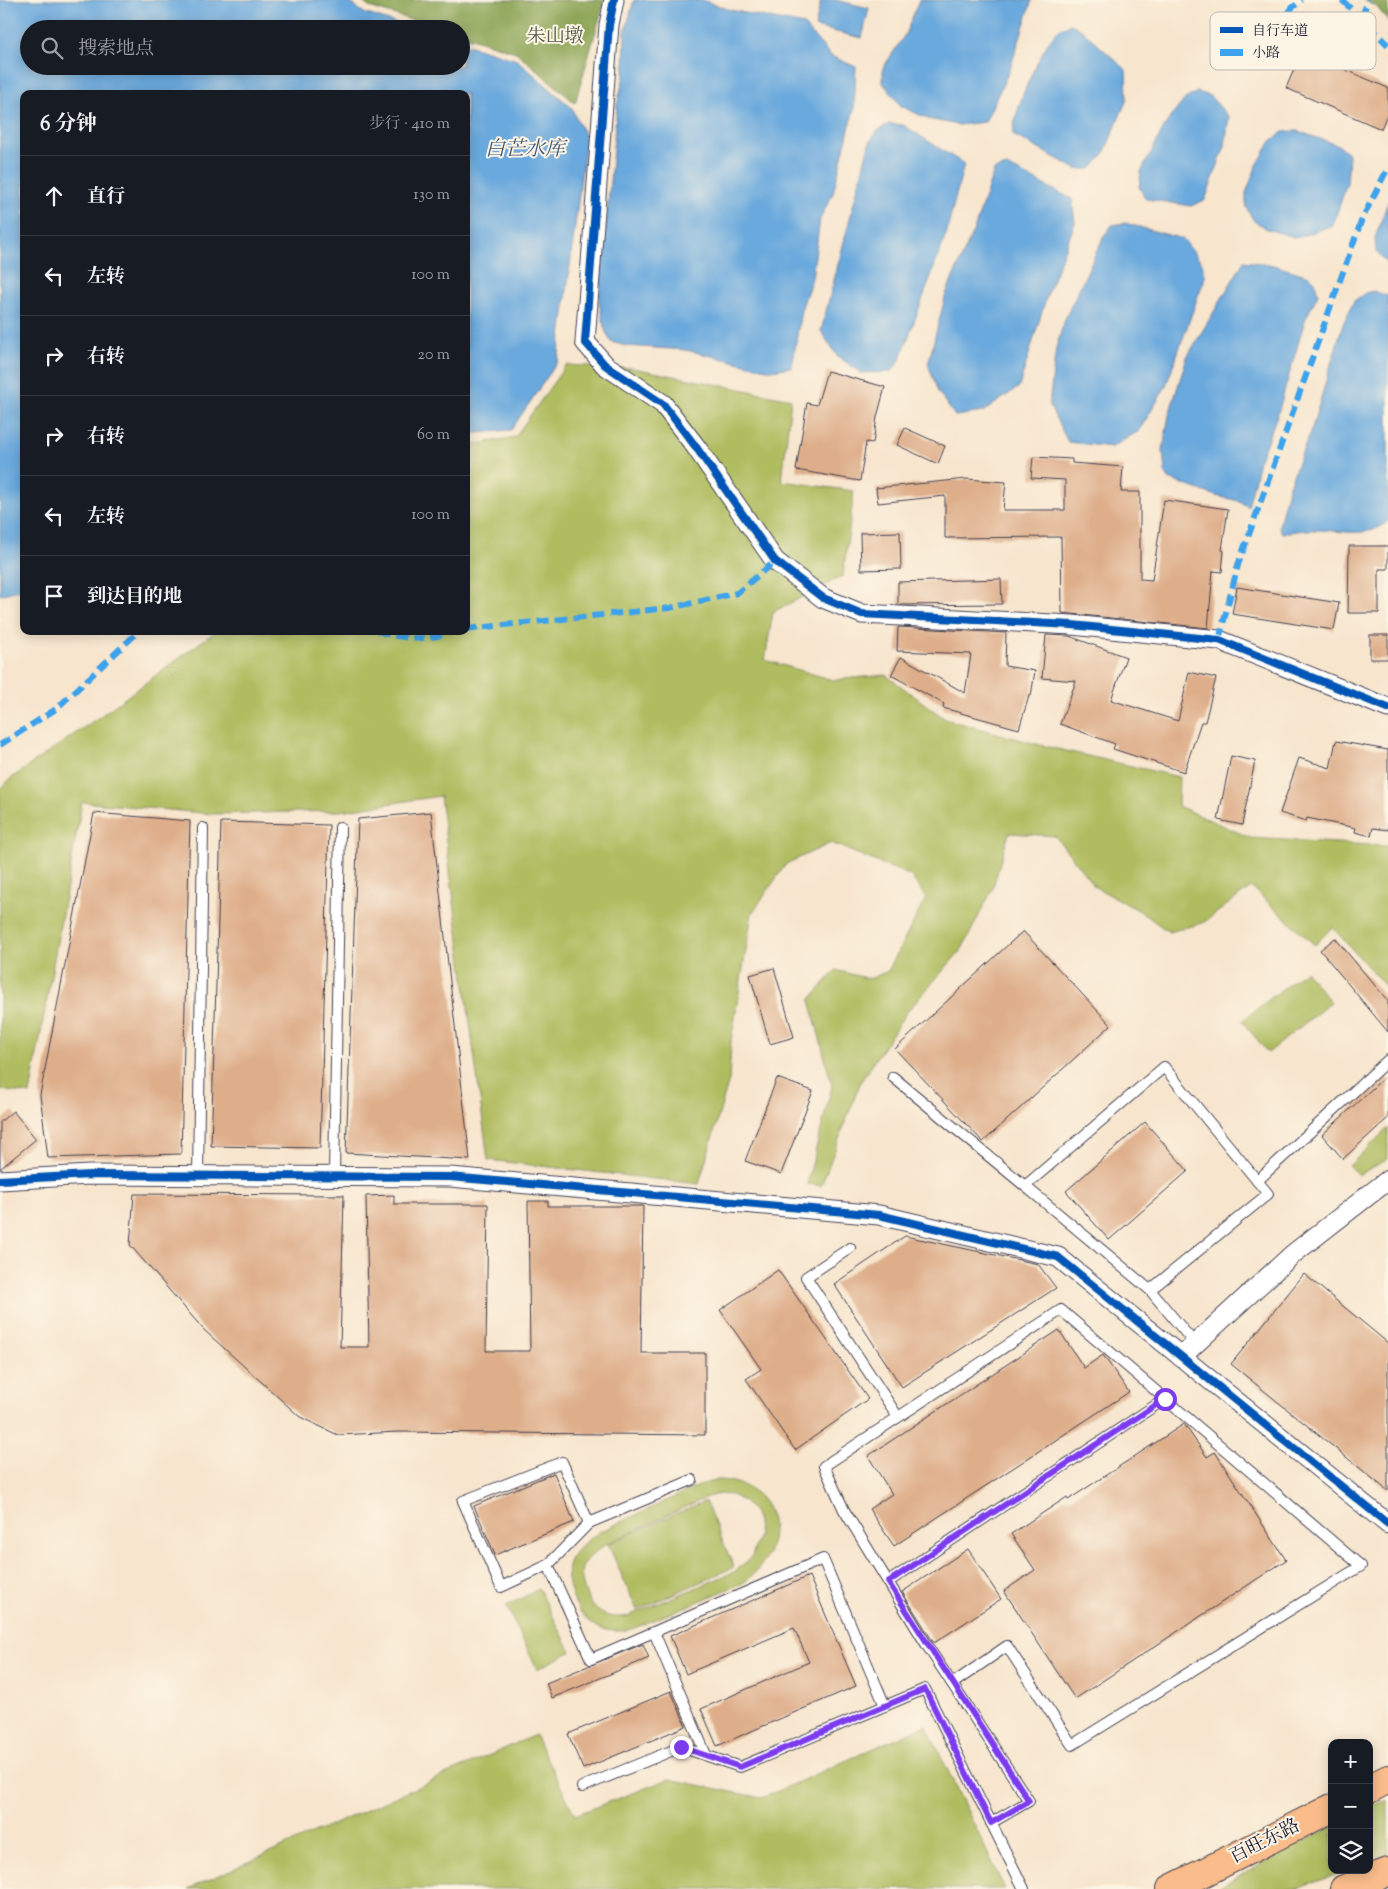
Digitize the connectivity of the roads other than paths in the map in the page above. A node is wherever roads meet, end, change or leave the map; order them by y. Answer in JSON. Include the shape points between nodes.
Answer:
{"nodes":[{"id":1,"x":614,"y":0,"type":"edge"},
{"id":2,"x":1388,"y":708,"type":"edge"},
{"id":3,"x":340,"y":827,"type":"dead end"},
{"id":4,"x":203,"y":828,"type":"dead end"},
{"id":5,"x":1388,"y":1060,"type":"edge"},
{"id":6,"x":893,"y":1077,"type":"dead end"},
{"id":7,"x":198,"y":1175,"type":"junction"},
{"id":8,"x":334,"y":1176,"type":"junction"},
{"id":9,"x":0,"y":1180,"type":"edge"},
{"id":10,"x":1388,"y":1180,"type":"edge"},
{"id":11,"x":1257,"y":1181,"type":"junction"},
{"id":12,"x":1025,"y":1186,"type":"junction"},
{"id":13,"x":850,"y":1248,"type":"dead end"},
{"id":14,"x":1150,"y":1290,"type":"junction"},
{"id":15,"x":1188,"y":1350,"type":"junction"},
{"id":16,"x":1165,"y":1399,"type":"junction"},
{"id":17,"x":898,"y":1417,"type":"junction"},
{"id":18,"x":692,"y":1480,"type":"dead end"},
{"id":19,"x":589,"y":1523,"type":"junction"},
{"id":20,"x":1388,"y":1524,"type":"edge"},
{"id":21,"x":548,"y":1565,"type":"junction"},
{"id":22,"x":888,"y":1582,"type":"junction"},
{"id":23,"x":654,"y":1632,"type":"junction"},
{"id":24,"x":952,"y":1684,"type":"junction"},
{"id":25,"x":885,"y":1706,"type":"junction"},
{"id":26,"x":706,"y":1755,"type":"junction"},
{"id":27,"x":1388,"y":1780,"type":"edge"},
{"id":28,"x":582,"y":1787,"type":"dead end"},
{"id":29,"x":1373,"y":1787,"type":"edge"},
{"id":30,"x":1328,"y":1810,"type":"edge"},
{"id":31,"x":991,"y":1823,"type":"junction"},
{"id":32,"x":1388,"y":1872,"type":"edge"},
{"id":33,"x":1024,"y":1889,"type":"edge"},
{"id":34,"x":1171,"y":1889,"type":"edge"},
{"id":35,"x":1344,"y":1889,"type":"edge"}],
"edges":[{"from":1,"to":2,"type":"street","via":[[609,25],[585,342],[604,364],[663,404],[775,561],[823,598],[862,614],[1072,625],[1219,640]]},
{"from":3,"to":8,"type":"lane"},
{"from":4,"to":7,"type":"lane"},
{"from":5,"to":11,"type":"lane"},
{"from":6,"to":12,"type":"lane"},
{"from":7,"to":8,"type":"street"},
{"from":7,"to":9,"type":"street","via":[[90,1175]]},
{"from":8,"to":15,"type":"street","via":[[450,1177],[879,1215],[1058,1257]]},
{"from":10,"to":15,"type":"street","via":[[1293,1254]]},
{"from":11,"to":12,"type":"lane","via":[[1164,1067]]},
{"from":11,"to":14,"type":"lane","via":[[1268,1194]]},
{"from":12,"to":14,"type":"lane"},
{"from":13,"to":17,"type":"lane","via":[[806,1277]]},
{"from":14,"to":15,"type":"lane"},
{"from":15,"to":20,"type":"street"},
{"from":16,"to":17,"type":"lane","via":[[1061,1310]]},
{"from":16,"to":22,"type":"lane"},
{"from":16,"to":24,"type":"lane","via":[[1361,1566],[1072,1745],[1008,1646]]},
{"from":17,"to":22,"type":"lane","via":[[824,1466],[844,1510]]},
{"from":18,"to":19,"type":"lane"},
{"from":19,"to":21,"type":"lane"},
{"from":19,"to":21,"type":"lane","via":[[562,1462],[463,1501],[501,1587]]},
{"from":21,"to":23,"type":"lane","via":[[591,1659]]},
{"from":22,"to":24,"type":"lane"},
{"from":23,"to":25,"type":"lane","via":[[823,1559]]},
{"from":23,"to":26,"type":"lane"},
{"from":24,"to":31,"type":"lane","via":[[1029,1801]]},
{"from":25,"to":26,"type":"lane","via":[[740,1767]]},
{"from":25,"to":31,"type":"lane","via":[[925,1689]]},
{"from":26,"to":28,"type":"lane","via":[[681,1747]]},
{"from":27,"to":29,"type":"main road"},
{"from":30,"to":34,"type":"main road","name":"百旺东路"},
{"from":31,"to":33,"type":"lane"},
{"from":32,"to":35,"type":"main road"}]}
